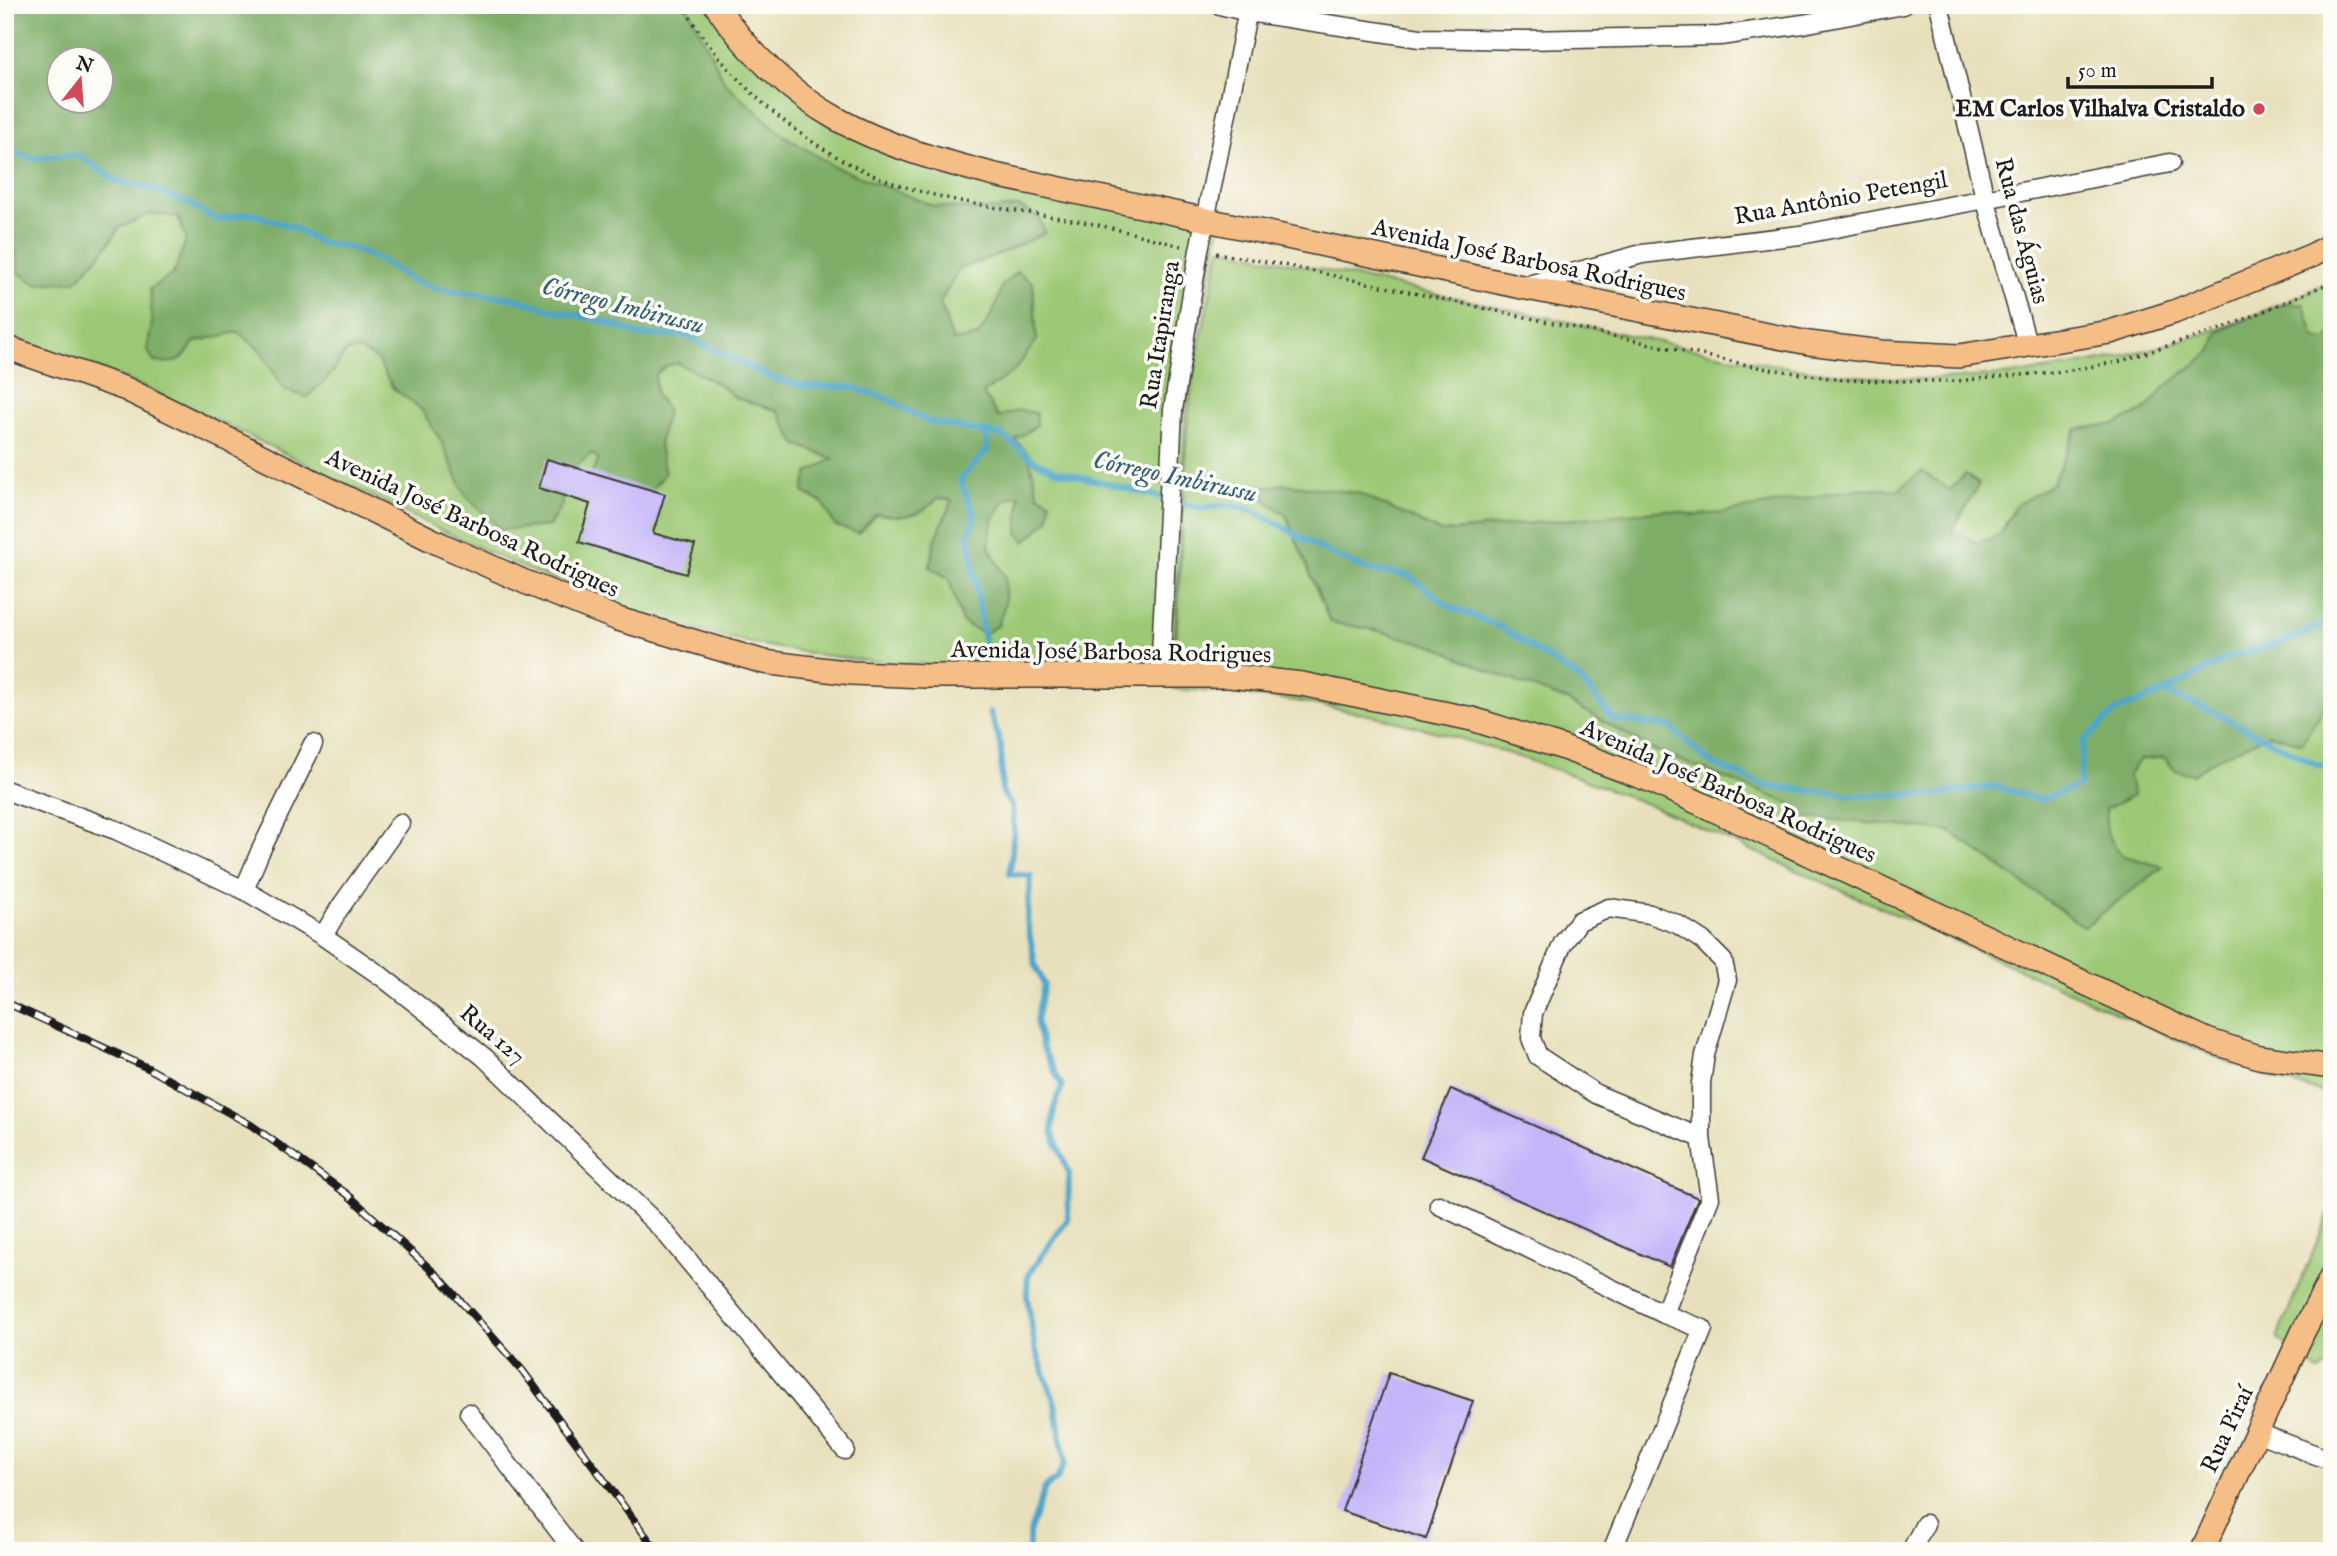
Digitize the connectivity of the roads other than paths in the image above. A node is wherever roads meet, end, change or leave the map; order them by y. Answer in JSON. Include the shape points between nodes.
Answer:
{"nodes":[{"id":1,"x":716,"y":5,"type":"edge"},
{"id":2,"x":1220,"y":5,"type":"edge"},
{"id":3,"x":1903,"y":5,"type":"edge"},
{"id":4,"x":1939,"y":5,"type":"edge"},
{"id":5,"x":1249,"y":8,"type":"edge"},
{"id":6,"x":2170,"y":163,"type":"dead end"},
{"id":7,"x":1986,"y":198,"type":"junction"},
{"id":8,"x":1206,"y":220,"type":"junction"},
{"id":9,"x":2332,"y":244,"type":"edge"},
{"id":10,"x":1522,"y":287,"type":"junction"},
{"id":11,"x":2028,"y":346,"type":"junction"},
{"id":12,"x":5,"y":347,"type":"edge"},
{"id":13,"x":1160,"y":676,"type":"junction"},
{"id":14,"x":313,"y":744,"type":"dead end"},
{"id":15,"x":5,"y":790,"type":"edge"},
{"id":16,"x":400,"y":823,"type":"dead end"},
{"id":17,"x":244,"y":890,"type":"junction"},
{"id":18,"x":323,"y":936,"type":"junction"},
{"id":19,"x":2332,"y":1067,"type":"edge"},
{"id":20,"x":1702,"y":1138,"type":"junction"},
{"id":21,"x":1439,"y":1205,"type":"dead end"},
{"id":22,"x":2332,"y":1276,"type":"edge"},
{"id":23,"x":2332,"y":1311,"type":"edge"},
{"id":24,"x":1664,"y":1314,"type":"junction"},
{"id":25,"x":2303,"y":1332,"type":"junction"},
{"id":26,"x":470,"y":1413,"type":"dead end"},
{"id":27,"x":2256,"y":1432,"type":"junction"},
{"id":28,"x":845,"y":1450,"type":"dead end"},
{"id":29,"x":2332,"y":1461,"type":"edge"},
{"id":30,"x":1925,"y":1524,"type":"dead end"},
{"id":31,"x":2207,"y":1549,"type":"edge"},
{"id":32,"x":574,"y":1551,"type":"edge"},
{"id":33,"x":1612,"y":1551,"type":"edge"},
{"id":34,"x":1911,"y":1551,"type":"edge"}],
"edges":[{"from":1,"to":8,"type":"main road","name":"Avenida José Barbosa Rodrigues","via":[[760,58],[794,90],[838,120],[939,160]]},
{"from":2,"to":5,"type":"street"},
{"from":3,"to":5,"type":"street","via":[[1720,36],[1524,40],[1420,38]]},
{"from":4,"to":7,"type":"street","name":"Rua das Águias"},
{"from":5,"to":8,"type":"street","name":"Rua Itapiranga"},
{"from":6,"to":7,"type":"street","name":"Rua Antônio Petengil"},
{"from":7,"to":10,"type":"street","name":"Rua Antônio Petengil","via":[[1800,235],[1642,254]]},
{"from":7,"to":11,"type":"street","name":"Rua das Águias"},
{"from":8,"to":10,"type":"main road","name":"Avenida José Barbosa Rodrigues"},
{"from":8,"to":13,"type":"street","name":"Rua Itapiranga","via":[[1173,410]]},
{"from":9,"to":11,"type":"main road","name":"Avenida José Barbosa Rodrigues","via":[[2174,312],[2110,332]]},
{"from":10,"to":11,"type":"main road","name":"Avenida José Barbosa Rodrigues","via":[[1809,344],[1959,356]]},
{"from":12,"to":13,"type":"main road","name":"Avenida José Barbosa Rodrigues","via":[[125,389],[525,582],[618,619],[764,662],[926,676]]},
{"from":13,"to":19,"type":"main road","name":"Avenida José Barbosa Rodrigues","via":[[1230,676],[1302,684],[1472,719],[1561,747],[1664,787],[2207,1040],[2259,1057]]},
{"from":14,"to":17,"type":"street"},
{"from":15,"to":17,"type":"street","name":"Rua 127","via":[[116,830]]},
{"from":16,"to":18,"type":"street"},
{"from":17,"to":18,"type":"street","name":"Rua 127"},
{"from":18,"to":28,"type":"street","name":"Rua 127","via":[[484,1057],[663,1230]]},
{"from":20,"to":20,"type":"street","via":[[1705,1055],[1727,980],[1723,961],[1702,940],[1650,914],[1609,908],[1578,921],[1563,943],[1533,1013],[1531,1038],[1538,1056],[1596,1094]]},
{"from":20,"to":24,"type":"street","via":[[1710,1198]]},
{"from":21,"to":24,"type":"street"},
{"from":22,"to":25,"type":"main road","name":"Rua Piraí"},
{"from":23,"to":25,"type":"main road","name":"Rua Piraí"},
{"from":24,"to":33,"type":"street","via":[[1703,1329]]},
{"from":25,"to":27,"type":"main road","name":"Rua Piraí"},
{"from":26,"to":32,"type":"street"},
{"from":27,"to":29,"type":"street"},
{"from":27,"to":31,"type":"main road","name":"Rua Piraí"},
{"from":30,"to":34,"type":"street"}]}
